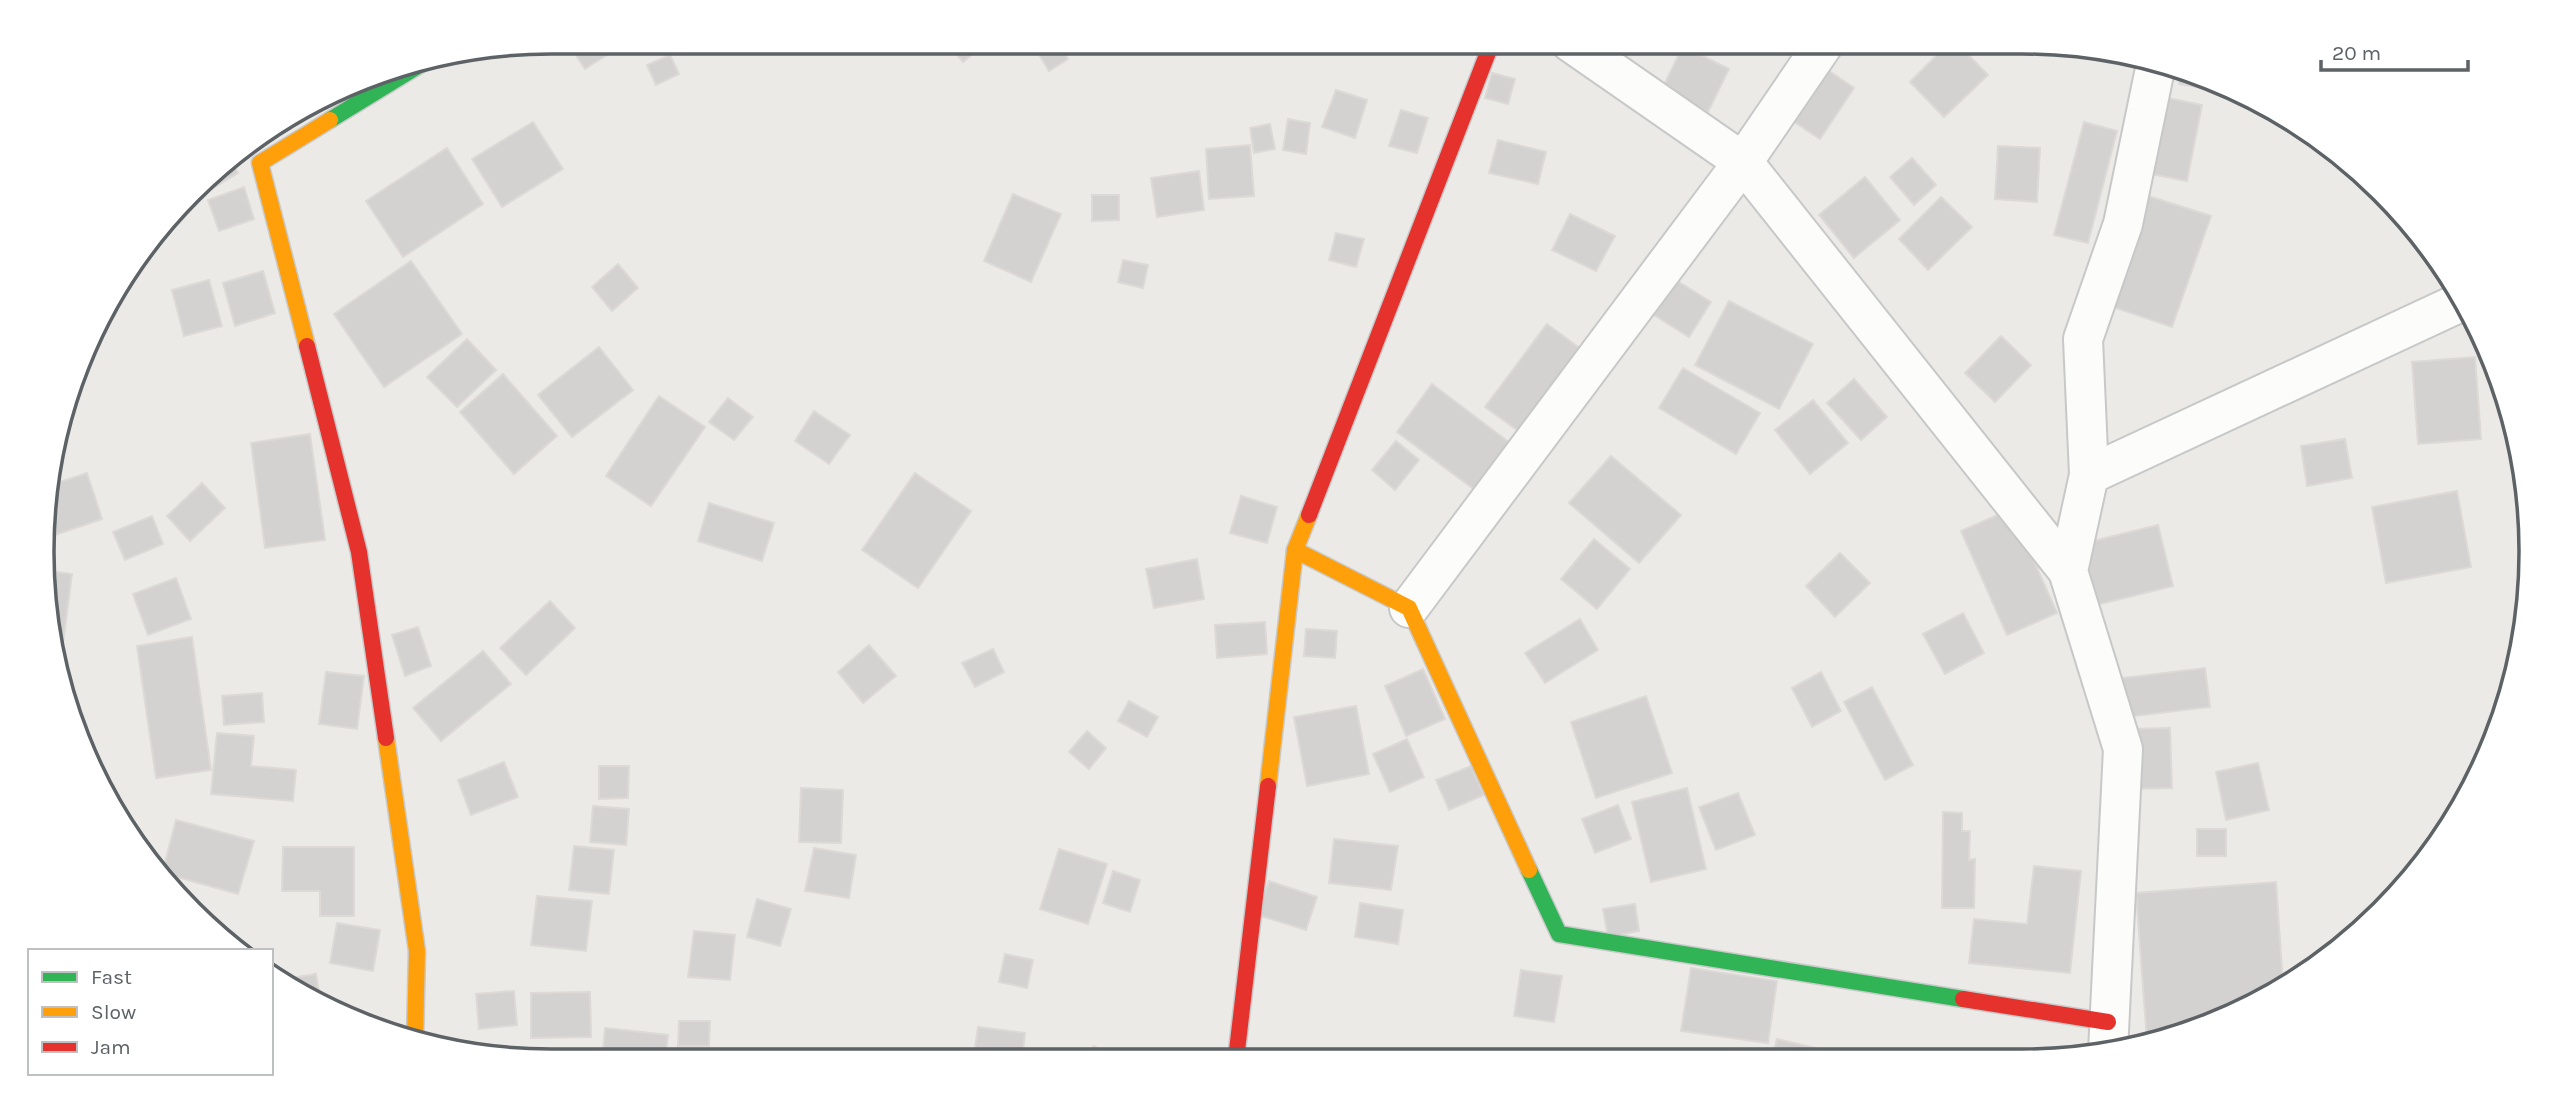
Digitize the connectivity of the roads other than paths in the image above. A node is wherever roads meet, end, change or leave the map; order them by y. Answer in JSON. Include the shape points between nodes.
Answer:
{"nodes":[{"id":1,"x":1487,"y":54,"type":"edge"},
{"id":2,"x":1587,"y":54,"type":"edge"},
{"id":3,"x":1817,"y":54,"type":"edge"},
{"id":4,"x":2154,"y":72,"type":"edge"},
{"id":5,"x":385,"y":84,"type":"edge"},
{"id":6,"x":254,"y":154,"type":"edge"},
{"id":7,"x":1743,"y":162,"type":"junction"},
{"id":8,"x":2453,"y":306,"type":"edge"},
{"id":9,"x":2089,"y":475,"type":"junction"},
{"id":10,"x":1295,"y":550,"type":"junction"},
{"id":11,"x":2068,"y":571,"type":"junction"},
{"id":12,"x":1409,"y":608,"type":"junction"},
{"id":13,"x":415,"y":1029,"type":"edge"},
{"id":14,"x":2108,"y":1037,"type":"edge"},
{"id":15,"x":1237,"y":1049,"type":"edge"}],
"edges":[{"from":1,"to":10,"type":"street"},
{"from":2,"to":7,"type":"street"},
{"from":3,"to":7,"type":"street"},
{"from":4,"to":9,"type":"street","via":[[2123,224],[2083,339]]},
{"from":5,"to":6,"type":"street"},
{"from":6,"to":13,"type":"street","via":[[359,552],[416,951]]},
{"from":7,"to":11,"type":"street"},
{"from":7,"to":12,"type":"street"},
{"from":8,"to":9,"type":"street"},
{"from":9,"to":11,"type":"street"},
{"from":10,"to":12,"type":"street"},
{"from":10,"to":15,"type":"street"},
{"from":11,"to":14,"type":"street","via":[[2123,749]]},
{"from":12,"to":14,"type":"street","via":[[1559,934]]}]}
